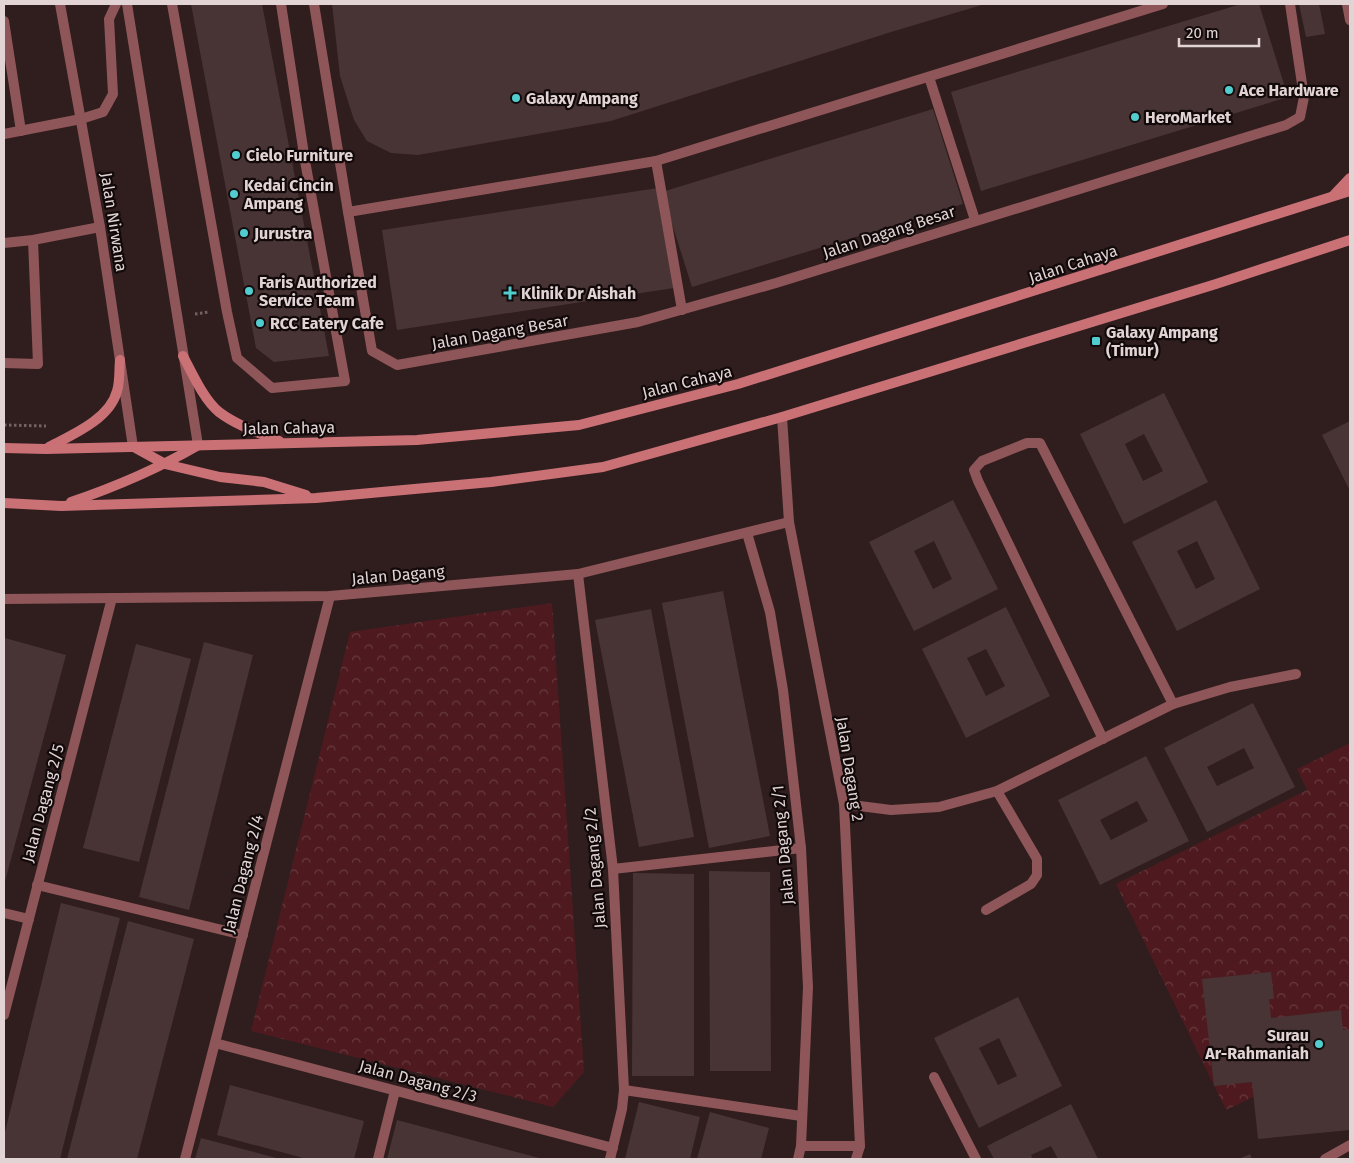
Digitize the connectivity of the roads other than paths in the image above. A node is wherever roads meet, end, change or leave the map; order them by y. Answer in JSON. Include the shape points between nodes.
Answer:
{"nodes":[{"id":1,"x":60,"y":4,"type":"edge"},
{"id":2,"x":116,"y":4,"type":"edge"},
{"id":3,"x":127,"y":4,"type":"edge"},
{"id":4,"x":172,"y":4,"type":"edge"},
{"id":5,"x":281,"y":4,"type":"edge"},
{"id":6,"x":314,"y":4,"type":"edge"},
{"id":7,"x":1163,"y":4,"type":"edge"},
{"id":8,"x":1290,"y":4,"type":"edge"},
{"id":9,"x":1347,"y":4,"type":"edge"},
{"id":10,"x":1350,"y":20,"type":"edge"},
{"id":11,"x":4,"y":21,"type":"edge"},
{"id":12,"x":929,"y":77,"type":"junction"},
{"id":13,"x":81,"y":119,"type":"junction"},
{"id":14,"x":21,"y":130,"type":"junction"},
{"id":15,"x":4,"y":134,"type":"edge"},
{"id":16,"x":656,"y":161,"type":"junction"},
{"id":17,"x":1350,"y":178,"type":"edge"},
{"id":18,"x":1350,"y":191,"type":"edge"},
{"id":19,"x":1334,"y":196,"type":"junction"},
{"id":20,"x":348,"y":212,"type":"junction"},
{"id":21,"x":975,"y":220,"type":"junction"},
{"id":22,"x":100,"y":227,"type":"junction"},
{"id":23,"x":33,"y":240,"type":"junction"},
{"id":24,"x":1350,"y":240,"type":"edge"},
{"id":25,"x":4,"y":243,"type":"edge"},
{"id":26,"x":682,"y":310,"type":"junction"},
{"id":27,"x":183,"y":356,"type":"junction"},
{"id":28,"x":120,"y":360,"type":"junction"},
{"id":29,"x":4,"y":363,"type":"edge"},
{"id":30,"x":782,"y":417,"type":"junction"},
{"id":31,"x":284,"y":443,"type":"junction"},
{"id":32,"x":198,"y":445,"type":"junction"},
{"id":33,"x":133,"y":446,"type":"junction"},
{"id":34,"x":4,"y":448,"type":"edge"},
{"id":35,"x":46,"y":449,"type":"junction"},
{"id":36,"x":165,"y":464,"type":"junction"},
{"id":37,"x":316,"y":498,"type":"junction"},
{"id":38,"x":4,"y":503,"type":"edge"},
{"id":39,"x":61,"y":506,"type":"junction"},
{"id":40,"x":789,"y":522,"type":"junction"},
{"id":41,"x":747,"y":532,"type":"junction"},
{"id":42,"x":578,"y":574,"type":"junction"},
{"id":43,"x":330,"y":596,"type":"junction"},
{"id":44,"x":112,"y":598,"type":"junction"},
{"id":45,"x":4,"y":599,"type":"edge"},
{"id":46,"x":1296,"y":674,"type":"dead end"},
{"id":47,"x":1173,"y":704,"type":"junction"},
{"id":48,"x":1103,"y":739,"type":"junction"},
{"id":49,"x":997,"y":791,"type":"junction"},
{"id":50,"x":844,"y":804,"type":"junction"},
{"id":51,"x":801,"y":848,"type":"junction"},
{"id":52,"x":613,"y":869,"type":"junction"},
{"id":53,"x":37,"y":885,"type":"junction"},
{"id":54,"x":986,"y":910,"type":"dead end"},
{"id":55,"x":4,"y":913,"type":"edge"},
{"id":56,"x":29,"y":918,"type":"junction"},
{"id":57,"x":243,"y":935,"type":"junction"},
{"id":58,"x":4,"y":1015,"type":"edge"},
{"id":59,"x":215,"y":1043,"type":"junction"},
{"id":60,"x":934,"y":1077,"type":"dead end"},
{"id":61,"x":624,"y":1090,"type":"junction"},
{"id":62,"x":396,"y":1091,"type":"junction"},
{"id":63,"x":802,"y":1116,"type":"junction"},
{"id":64,"x":1350,"y":1145,"type":"edge"},
{"id":65,"x":801,"y":1146,"type":"junction"},
{"id":66,"x":860,"y":1146,"type":"junction"},
{"id":67,"x":613,"y":1148,"type":"junction"},
{"id":68,"x":185,"y":1159,"type":"edge"},
{"id":69,"x":378,"y":1159,"type":"edge"},
{"id":70,"x":610,"y":1159,"type":"edge"},
{"id":71,"x":798,"y":1159,"type":"edge"},
{"id":72,"x":856,"y":1159,"type":"edge"},
{"id":73,"x":976,"y":1159,"type":"edge"},
{"id":74,"x":1325,"y":1159,"type":"edge"}],
"edges":[{"from":1,"to":13,"type":"street","name":"Jalan Nirwana"},
{"from":2,"to":13,"type":"street","via":[[109,19],[113,94],[103,112]]},
{"from":3,"to":27,"type":"street"},
{"from":4,"to":5,"type":"street","via":[[237,358],[272,388],[345,381]]},
{"from":6,"to":20,"type":"street"},
{"from":7,"to":12,"type":"street"},
{"from":8,"to":21,"type":"street","name":"Jalan Dagang Besar","via":[[1304,97],[1300,117],[1286,125]]},
{"from":9,"to":10,"type":"street"},
{"from":11,"to":14,"type":"street"},
{"from":12,"to":16,"type":"street"},
{"from":12,"to":21,"type":"street"},
{"from":13,"to":14,"type":"street"},
{"from":13,"to":22,"type":"street","name":"Jalan Nirwana"},
{"from":14,"to":15,"type":"street"},
{"from":16,"to":20,"type":"street"},
{"from":16,"to":26,"type":"street"},
{"from":17,"to":19,"type":"main road"},
{"from":18,"to":19,"type":"main road","name":"Jalan Cahaya"},
{"from":19,"to":31,"type":"main road","name":"Jalan Cahaya","via":[[738,384],[579,425],[417,440]]},
{"from":20,"to":26,"type":"street","name":"Jalan Dagang Besar","via":[[372,351],[397,365],[638,322]]},
{"from":21,"to":26,"type":"street","name":"Jalan Dagang Besar"},
{"from":22,"to":23,"type":"street"},
{"from":22,"to":28,"type":"street","name":"Jalan Nirwana"},
{"from":23,"to":25,"type":"street"},
{"from":23,"to":29,"type":"street","via":[[38,364]]},
{"from":24,"to":30,"type":"main road"},
{"from":27,"to":31,"type":"main road","via":[[202,391],[218,411],[246,428]]},
{"from":27,"to":32,"type":"street"},
{"from":28,"to":33,"type":"street","name":"Jalan Nirwana"},
{"from":28,"to":35,"type":"main road","via":[[117,392],[106,412],[86,428]]},
{"from":30,"to":37,"type":"main road","via":[[603,467],[491,482]]},
{"from":30,"to":40,"type":"street","name":"Jalan Dagang 2"},
{"from":31,"to":32,"type":"main road","name":"Jalan Cahaya"},
{"from":32,"to":33,"type":"main road","name":"Jalan Cahaya"},
{"from":32,"to":36,"type":"main road"},
{"from":33,"to":35,"type":"main road","name":"Jalan Cahaya"},
{"from":33,"to":36,"type":"main road"},
{"from":34,"to":35,"type":"main road","name":"Jalan Cahaya"},
{"from":36,"to":37,"type":"main road","via":[[220,477],[264,482]]},
{"from":36,"to":39,"type":"main road"},
{"from":37,"to":39,"type":"main road"},
{"from":38,"to":39,"type":"main road"},
{"from":40,"to":41,"type":"street","name":"Jalan Dagang"},
{"from":40,"to":50,"type":"street","name":"Jalan Dagang 2"},
{"from":41,"to":42,"type":"street","name":"Jalan Dagang"},
{"from":41,"to":51,"type":"street","name":"Jalan Dagang 2/1","via":[[770,612]]},
{"from":42,"to":43,"type":"street","name":"Jalan Dagang"},
{"from":42,"to":52,"type":"street","name":"Jalan Dagang 2/2"},
{"from":43,"to":44,"type":"street","name":"Jalan Dagang"},
{"from":43,"to":57,"type":"street","name":"Jalan Dagang 2/4"},
{"from":44,"to":45,"type":"street","name":"Jalan Dagang"},
{"from":44,"to":53,"type":"street","name":"Jalan Dagang 2/5"},
{"from":46,"to":47,"type":"street","via":[[1230,687]]},
{"from":47,"to":48,"type":"street"},
{"from":47,"to":48,"type":"street","via":[[1040,443],[1027,443],[982,461],[974,470],[978,481]]},
{"from":48,"to":49,"type":"street"},
{"from":49,"to":50,"type":"street","via":[[939,807],[891,810]]},
{"from":49,"to":54,"type":"street","via":[[1037,858],[1037,875],[1031,884]]},
{"from":50,"to":66,"type":"street","name":"Jalan Dagang 2"},
{"from":51,"to":52,"type":"street"},
{"from":51,"to":63,"type":"street","name":"Jalan Dagang 2/1","via":[[808,987]]},
{"from":52,"to":61,"type":"street","name":"Jalan Dagang 2/2"},
{"from":53,"to":56,"type":"street","name":"Jalan Dagang 2/5"},
{"from":53,"to":57,"type":"street"},
{"from":55,"to":56,"type":"street"},
{"from":56,"to":58,"type":"street","name":"Jalan Dagang 2/5"},
{"from":57,"to":59,"type":"street","name":"Jalan Dagang 2/4"},
{"from":59,"to":62,"type":"street","name":"Jalan Dagang 2/3"},
{"from":59,"to":68,"type":"street","name":"Jalan Dagang 2/4"},
{"from":60,"to":73,"type":"street"},
{"from":61,"to":63,"type":"street"},
{"from":61,"to":67,"type":"street","name":"Jalan Dagang 2/2"},
{"from":62,"to":67,"type":"street","name":"Jalan Dagang 2/3"},
{"from":62,"to":69,"type":"street"},
{"from":63,"to":65,"type":"street","name":"Jalan Dagang 2/1"},
{"from":64,"to":74,"type":"street"},
{"from":65,"to":66,"type":"street"},
{"from":65,"to":71,"type":"street","name":"Jalan Dagang 2/1"},
{"from":66,"to":72,"type":"street","name":"Jalan Dagang 2"},
{"from":67,"to":70,"type":"street","name":"Jalan Dagang 2/2"}]}
